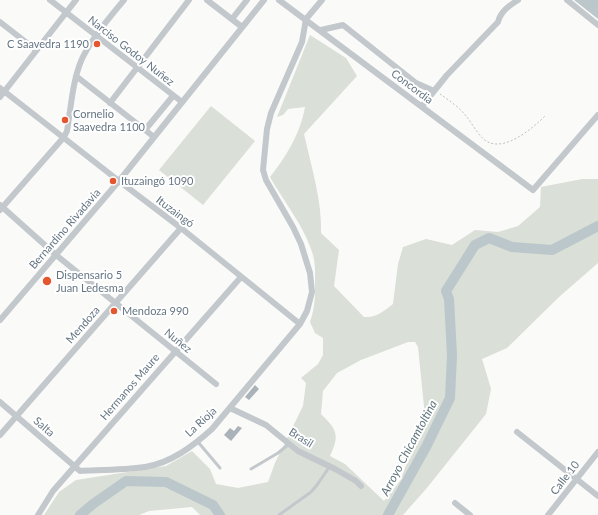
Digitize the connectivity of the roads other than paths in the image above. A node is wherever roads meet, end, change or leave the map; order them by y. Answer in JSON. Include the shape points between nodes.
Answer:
{"nodes":[{"id":1,"x":50,"y":0,"type":"edge"},
{"id":2,"x":76,"y":0,"type":"edge"},
{"id":3,"x":124,"y":0,"type":"edge"},
{"id":4,"x":189,"y":0,"type":"edge"},
{"id":5,"x":207,"y":0,"type":"edge"},
{"id":6,"x":247,"y":0,"type":"edge"},
{"id":7,"x":264,"y":0,"type":"edge"},
{"id":8,"x":279,"y":0,"type":"edge"},
{"id":9,"x":322,"y":0,"type":"edge"},
{"id":10,"x":518,"y":0,"type":"edge"},
{"id":11,"x":567,"y":0,"type":"edge"},
{"id":12,"x":66,"y":13,"type":"junction"},
{"id":13,"x":232,"y":19,"type":"junction"},
{"id":14,"x":306,"y":19,"type":"junction"},
{"id":15,"x":0,"y":22,"type":"edge"},
{"id":16,"x":598,"y":25,"type":"edge"},
{"id":17,"x":242,"y":27,"type":"junction"},
{"id":18,"x":321,"y":30,"type":"junction"},
{"id":19,"x":96,"y":36,"type":"junction"},
{"id":20,"x":36,"y":50,"type":"junction"},
{"id":21,"x":137,"y":68,"type":"junction"},
{"id":22,"x":76,"y":76,"type":"junction"},
{"id":23,"x":2,"y":90,"type":"edge"},
{"id":24,"x":434,"y":91,"type":"junction"},
{"id":25,"x":173,"y":96,"type":"junction"},
{"id":26,"x":0,"y":97,"type":"edge"},
{"id":27,"x":182,"y":102,"type":"junction"},
{"id":28,"x":110,"y":103,"type":"junction"},
{"id":29,"x":422,"y":106,"type":"junction"},
{"id":30,"x":598,"y":115,"type":"edge"},
{"id":31,"x":145,"y":130,"type":"junction"},
{"id":32,"x":154,"y":137,"type":"junction"},
{"id":33,"x":64,"y":138,"type":"junction"},
{"id":34,"x":119,"y":181,"type":"junction"},
{"id":35,"x":1,"y":207,"type":"edge"},
{"id":36,"x":181,"y":228,"type":"junction"},
{"id":37,"x":56,"y":255,"type":"junction"},
{"id":38,"x":241,"y":277,"type":"junction"},
{"id":39,"x":115,"y":304,"type":"junction"},
{"id":40,"x":0,"y":320,"type":"edge"},
{"id":41,"x":300,"y":324,"type":"junction"},
{"id":42,"x":175,"y":351,"type":"junction"},
{"id":43,"x":216,"y":384,"type":"dead end"},
{"id":44,"x":0,"y":402,"type":"edge"},
{"id":45,"x":230,"y":408,"type":"junction"},
{"id":46,"x":16,"y":416,"type":"junction"},
{"id":47,"x":517,"y":432,"type":"dead end"},
{"id":48,"x":0,"y":435,"type":"edge"},
{"id":49,"x":198,"y":442,"type":"junction"},
{"id":50,"x":289,"y":444,"type":"junction"},
{"id":51,"x":598,"y":452,"type":"edge"},
{"id":52,"x":330,"y":466,"type":"junction"},
{"id":53,"x":74,"y":467,"type":"junction"},
{"id":54,"x":220,"y":468,"type":"dead end"},
{"id":55,"x":251,"y":469,"type":"dead end"},
{"id":56,"x":80,"y":471,"type":"junction"},
{"id":57,"x":66,"y":476,"type":"junction"},
{"id":58,"x":577,"y":479,"type":"junction"},
{"id":59,"x":361,"y":486,"type":"dead end"},
{"id":60,"x":598,"y":496,"type":"edge"},
{"id":61,"x":455,"y":504,"type":"dead end"},
{"id":62,"x":38,"y":515,"type":"edge"},
{"id":63,"x":279,"y":515,"type":"edge"},
{"id":64,"x":470,"y":515,"type":"edge"},
{"id":65,"x":548,"y":515,"type":"edge"}],
"edges":[{"from":1,"to":12,"type":"street","name":"Narciso Godoy Nuñez"},
{"from":2,"to":12,"type":"street"},
{"from":3,"to":19,"type":"street"},
{"from":4,"to":21,"type":"street"},
{"from":5,"to":13,"type":"street"},
{"from":6,"to":13,"type":"street"},
{"from":7,"to":17,"type":"street","name":"Bernardino Rivadavia"},
{"from":8,"to":14,"type":"street","name":"Concordia"},
{"from":9,"to":14,"type":"street"},
{"from":10,"to":24,"type":"street","via":[[501,14],[498,22]]},
{"from":11,"to":16,"type":"street"},
{"from":12,"to":19,"type":"street","name":"Narciso Godoy Nuñez"},
{"from":12,"to":20,"type":"street"},
{"from":13,"to":17,"type":"street"},
{"from":14,"to":18,"type":"street","name":"Concordia"},
{"from":14,"to":41,"type":"street","name":"La Rioja","via":[[302,42],[271,113],[263,170],[301,244],[310,273],[312,292]]},
{"from":15,"to":20,"type":"street"},
{"from":17,"to":27,"type":"street","name":"Bernardino Rivadavia"},
{"from":18,"to":24,"type":"street","via":[[344,25],[416,83]]},
{"from":18,"to":29,"type":"street","name":"Concordia"},
{"from":19,"to":21,"type":"street","name":"Narciso Godoy Nuñez"},
{"from":19,"to":22,"type":"street","via":[[84,53]]},
{"from":20,"to":23,"type":"street"},
{"from":21,"to":25,"type":"street","name":"Narciso Godoy Nuñez"},
{"from":21,"to":28,"type":"street"},
{"from":22,"to":28,"type":"street"},
{"from":22,"to":33,"type":"street"},
{"from":23,"to":26,"type":"street"},
{"from":23,"to":33,"type":"street","name":"Ituzaingó"},
{"from":24,"to":29,"type":"street"},
{"from":25,"to":27,"type":"street","name":"Narciso Godoy Nuñez"},
{"from":25,"to":31,"type":"street"},
{"from":27,"to":32,"type":"street","name":"Bernardino Rivadavia"},
{"from":28,"to":31,"type":"street"},
{"from":29,"to":30,"type":"street","name":"Concordia","via":[[533,190]]},
{"from":31,"to":32,"type":"street"},
{"from":32,"to":34,"type":"street","name":"Bernardino Rivadavia"},
{"from":33,"to":34,"type":"street","name":"Ituzaingó"},
{"from":33,"to":35,"type":"street"},
{"from":34,"to":36,"type":"street","name":"Ituzaingó"},
{"from":34,"to":37,"type":"street","name":"Bernardino Rivadavia"},
{"from":35,"to":37,"type":"street","name":"Nuñez"},
{"from":36,"to":38,"type":"street","name":"Ituzaingó"},
{"from":36,"to":39,"type":"street","name":"Mendoza"},
{"from":37,"to":39,"type":"street","name":"Nuñez"},
{"from":37,"to":40,"type":"street","name":"Bernardino Rivadavia"},
{"from":38,"to":41,"type":"street","name":"Ituzaingó"},
{"from":38,"to":42,"type":"street","name":"Hermanos Maure"},
{"from":39,"to":42,"type":"street","name":"Nuñez"},
{"from":39,"to":46,"type":"street","name":"Mendoza"},
{"from":41,"to":45,"type":"street","name":"La Rioja"},
{"from":42,"to":43,"type":"street","name":"Nuñez"},
{"from":42,"to":53,"type":"street","name":"Hermanos Maure"},
{"from":44,"to":46,"type":"street","name":"Salta"},
{"from":45,"to":49,"type":"street","name":"La Rioja"},
{"from":45,"to":50,"type":"street","name":"Brasil","via":[[266,425]]},
{"from":46,"to":48,"type":"street","name":"Mendoza"},
{"from":46,"to":53,"type":"street","name":"Salta"},
{"from":47,"to":58,"type":"street"},
{"from":49,"to":54,"type":"lane"},
{"from":49,"to":56,"type":"street","name":"La Rioja","via":[[175,456],[146,467]]},
{"from":50,"to":52,"type":"street","name":"Brasil"},
{"from":50,"to":55,"type":"lane"},
{"from":51,"to":58,"type":"street","name":"Calle 10"},
{"from":52,"to":59,"type":"street","name":"Brasil","via":[[356,480]]},
{"from":52,"to":63,"type":"lane","via":[[311,492]]},
{"from":53,"to":56,"type":"street"},
{"from":53,"to":57,"type":"street","name":"Hermanos Maure"},
{"from":56,"to":57,"type":"street","name":"La Rioja"},
{"from":57,"to":62,"type":"street","name":"Hermanos Maure"},
{"from":58,"to":60,"type":"street"},
{"from":58,"to":65,"type":"street","name":"Calle 10"},
{"from":61,"to":64,"type":"street"}]}
